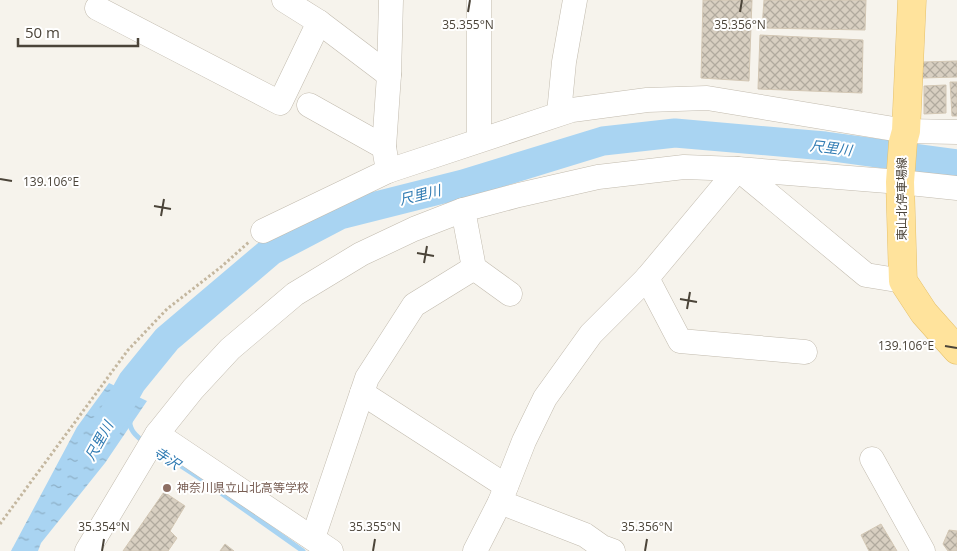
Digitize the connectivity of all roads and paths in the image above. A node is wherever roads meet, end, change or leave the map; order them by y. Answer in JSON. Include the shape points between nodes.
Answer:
{"nodes":[{"id":1,"x":284,"y":0,"type":"edge"},
{"id":2,"x":391,"y":0,"type":"edge"},
{"id":3,"x":479,"y":0,"type":"edge"},
{"id":4,"x":575,"y":0,"type":"edge"},
{"id":5,"x":912,"y":0,"type":"edge"},
{"id":6,"x":97,"y":8,"type":"dead end"},
{"id":7,"x":319,"y":22,"type":"junction"},
{"id":8,"x":389,"y":75,"type":"junction"},
{"id":9,"x":309,"y":106,"type":"dead end"},
{"id":10,"x":559,"y":113,"type":"junction"},
{"id":11,"x":957,"y":132,"type":"edge"},
{"id":12,"x":904,"y":136,"type":"junction"},
{"id":13,"x":479,"y":139,"type":"junction"},
{"id":14,"x":384,"y":147,"type":"junction"},
{"id":15,"x":738,"y":169,"type":"junction"},
{"id":16,"x":388,"y":170,"type":"junction"},
{"id":17,"x":900,"y":182,"type":"junction"},
{"id":18,"x":957,"y":188,"type":"edge"},
{"id":19,"x":463,"y":210,"type":"junction"},
{"id":20,"x":263,"y":231,"type":"joint"},
{"id":21,"x":474,"y":268,"type":"junction"},
{"id":22,"x":648,"y":278,"type":"junction"},
{"id":23,"x":903,"y":281,"type":"junction"},
{"id":24,"x":510,"y":294,"type":"dead end"},
{"id":25,"x":957,"y":350,"type":"edge"},
{"id":26,"x":805,"y":352,"type":"dead end"},
{"id":27,"x":362,"y":393,"type":"junction"},
{"id":28,"x":153,"y":442,"type":"junction"},
{"id":29,"x":872,"y":459,"type":"dead end"},
{"id":30,"x":503,"y":494,"type":"junction"},
{"id":31,"x":0,"y":524,"type":"edge"},
{"id":32,"x":322,"y":544,"type":"edge"},
{"id":33,"x":87,"y":551,"type":"edge"},
{"id":34,"x":475,"y":551,"type":"edge"},
{"id":35,"x":613,"y":551,"type":"edge"},
{"id":36,"x":923,"y":551,"type":"edge"}],
"edges":[{"from":1,"to":7,"type":"street"},
{"from":2,"to":8,"type":"street"},
{"from":3,"to":13,"type":"street"},
{"from":4,"to":10,"type":"street"},
{"from":5,"to":12,"type":"main road","name":"東山北停車場線"},
{"from":6,"to":7,"type":"street","via":[[280,103]]},
{"from":7,"to":8,"type":"street"},
{"from":8,"to":14,"type":"street"},
{"from":9,"to":14,"type":"street"},
{"from":10,"to":12,"type":"street","via":[[647,100],[707,98]]},
{"from":10,"to":13,"type":"street"},
{"from":11,"to":12,"type":"street"},
{"from":12,"to":17,"type":"main road","name":"東山北停車場線"},
{"from":13,"to":16,"type":"street"},
{"from":14,"to":16,"type":"street"},
{"from":15,"to":17,"type":"street"},
{"from":15,"to":19,"type":"street","via":[[684,167],[598,177]]},
{"from":15,"to":22,"type":"street"},
{"from":15,"to":23,"type":"street","via":[[866,274]]},
{"from":16,"to":20,"type":"street"},
{"from":17,"to":18,"type":"street"},
{"from":17,"to":23,"type":"main road","name":"東山北停車場線"},
{"from":19,"to":21,"type":"street"},
{"from":19,"to":28,"type":"street","via":[[361,254],[295,294],[230,349],[193,389]]},
{"from":20,"to":31,"type":"path","via":[[168,309],[128,350]]},
{"from":21,"to":24,"type":"street"},
{"from":21,"to":27,"type":"street","via":[[414,305],[367,378]]},
{"from":22,"to":26,"type":"street","via":[[680,340]]},
{"from":22,"to":30,"type":"street","via":[[591,334],[545,398]]},
{"from":23,"to":25,"type":"main road","via":[[924,313]]},
{"from":27,"to":30,"type":"street"},
{"from":27,"to":32,"type":"street"},
{"from":28,"to":32,"type":"street"},
{"from":28,"to":33,"type":"street"},
{"from":29,"to":36,"type":"street"},
{"from":30,"to":34,"type":"street"},
{"from":30,"to":35,"type":"street"}]}
